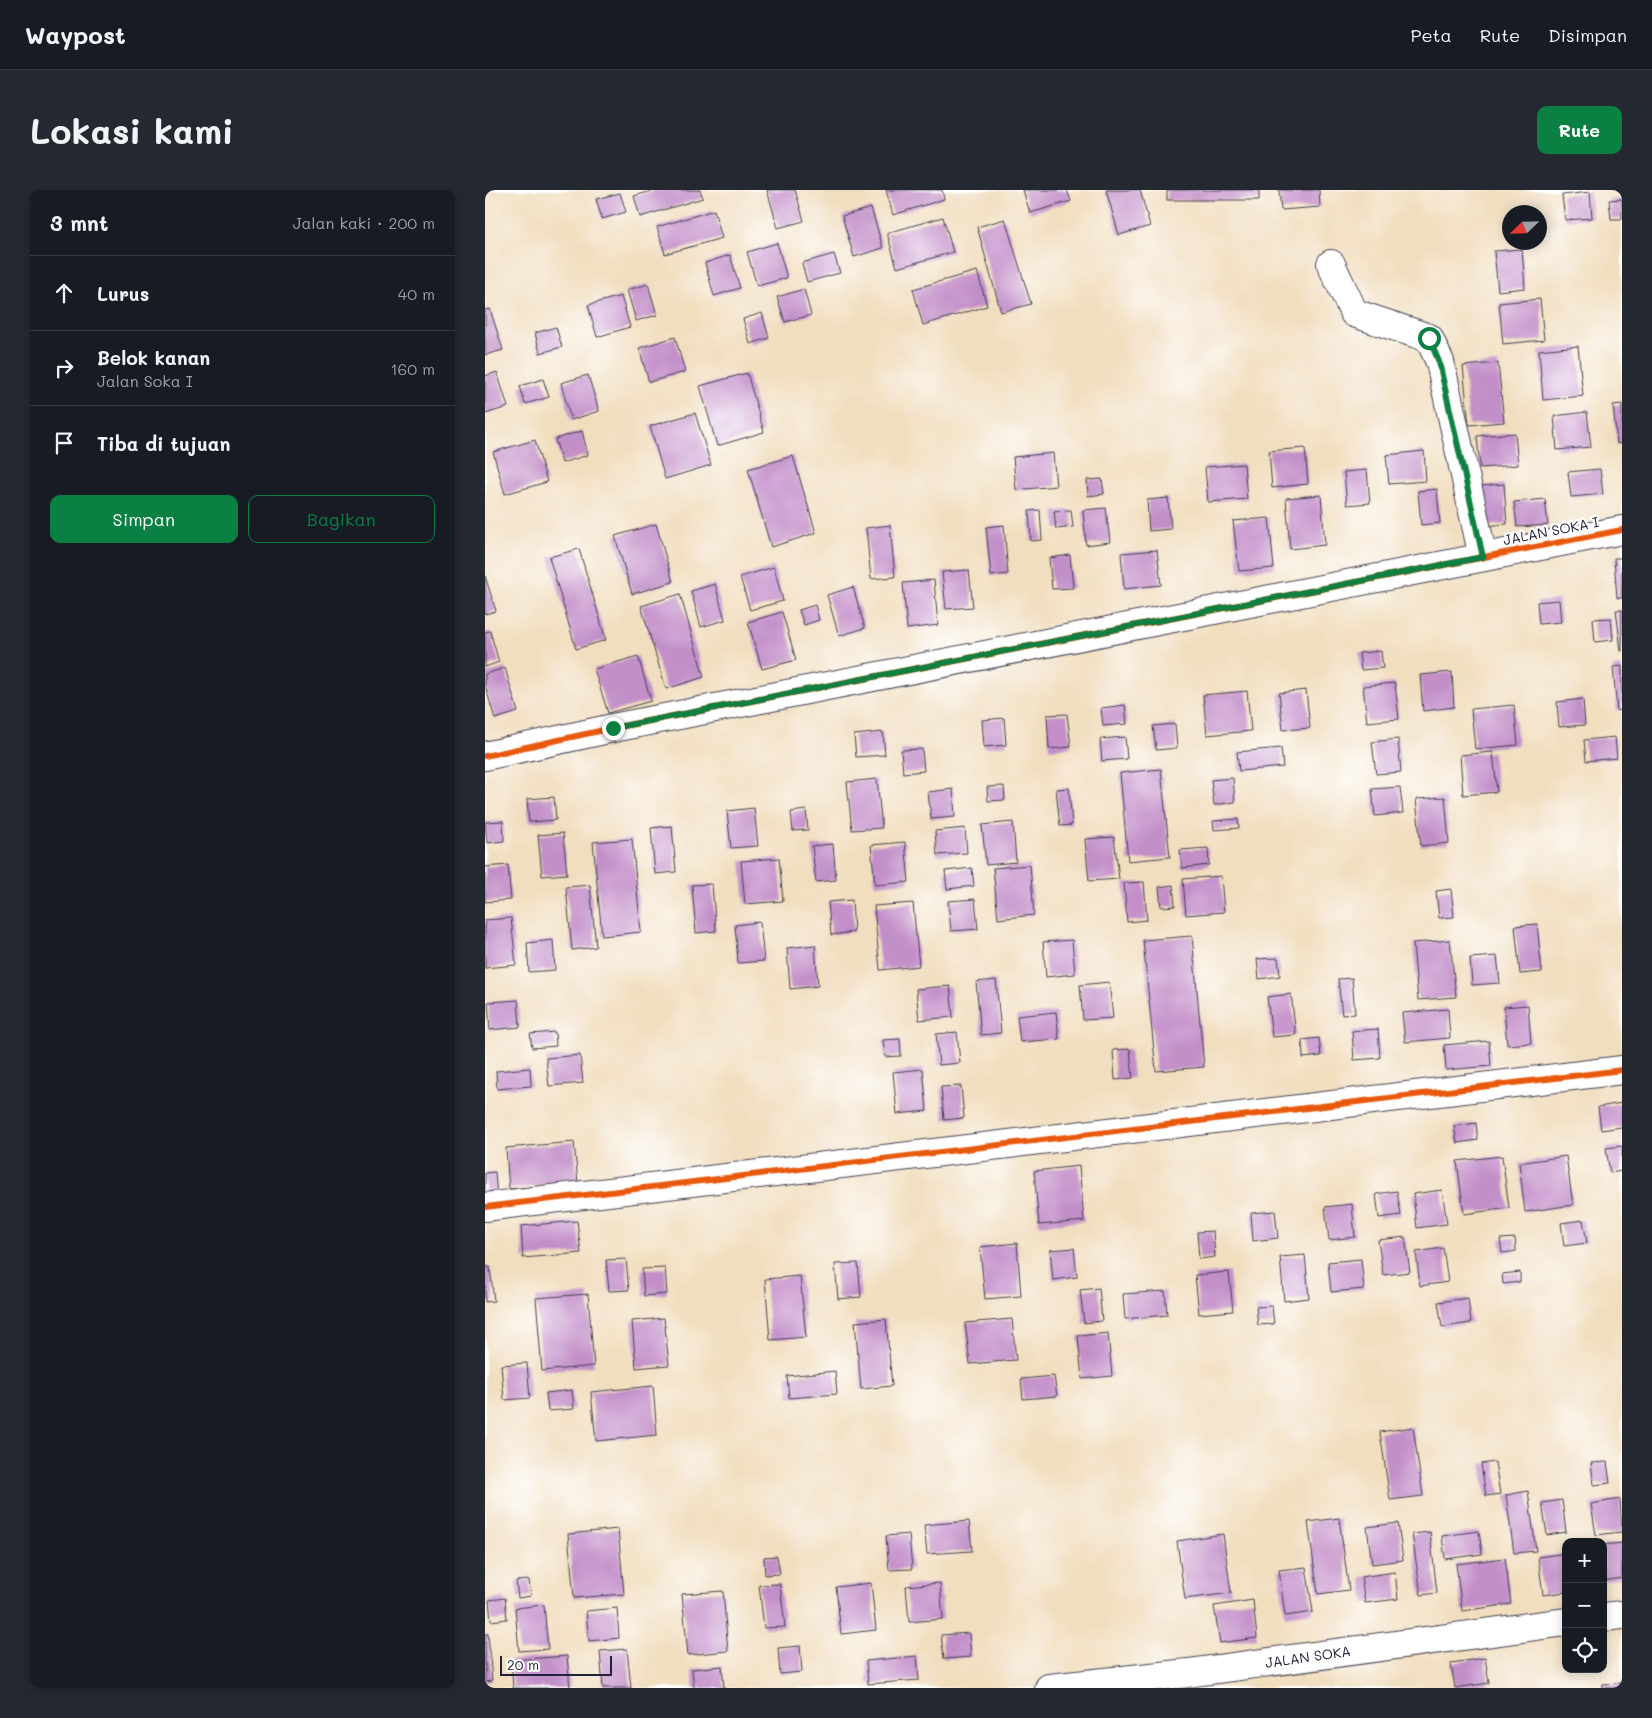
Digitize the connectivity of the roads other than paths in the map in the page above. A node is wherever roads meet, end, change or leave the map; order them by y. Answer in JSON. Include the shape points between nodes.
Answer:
{"nodes":[{"id":1,"x":1331,"y":264,"type":"dead end"},
{"id":2,"x":1622,"y":530,"type":"edge"},
{"id":3,"x":1483,"y":557,"type":"junction"},
{"id":4,"x":485,"y":756,"type":"edge"},
{"id":5,"x":1622,"y":1070,"type":"edge"},
{"id":6,"x":485,"y":1207,"type":"edge"},
{"id":7,"x":1622,"y":1615,"type":"edge"},
{"id":8,"x":1607,"y":1617,"type":"edge"},
{"id":9,"x":1562,"y":1623,"type":"edge"},
{"id":10,"x":1049,"y":1688,"type":"edge"}],
"edges":[{"from":1,"to":3,"type":"street","via":[[1354,313],[1429,338],[1439,362]]},
{"from":2,"to":3,"type":"street","name":"JALAN SOKA I"},
{"from":3,"to":4,"type":"street","name":"JALAN SOKA I"},
{"from":5,"to":6,"type":"street"},
{"from":7,"to":8,"type":"street"},
{"from":9,"to":10,"type":"street","name":"JALAN SOKA","via":[[1188,1673]]}]}
